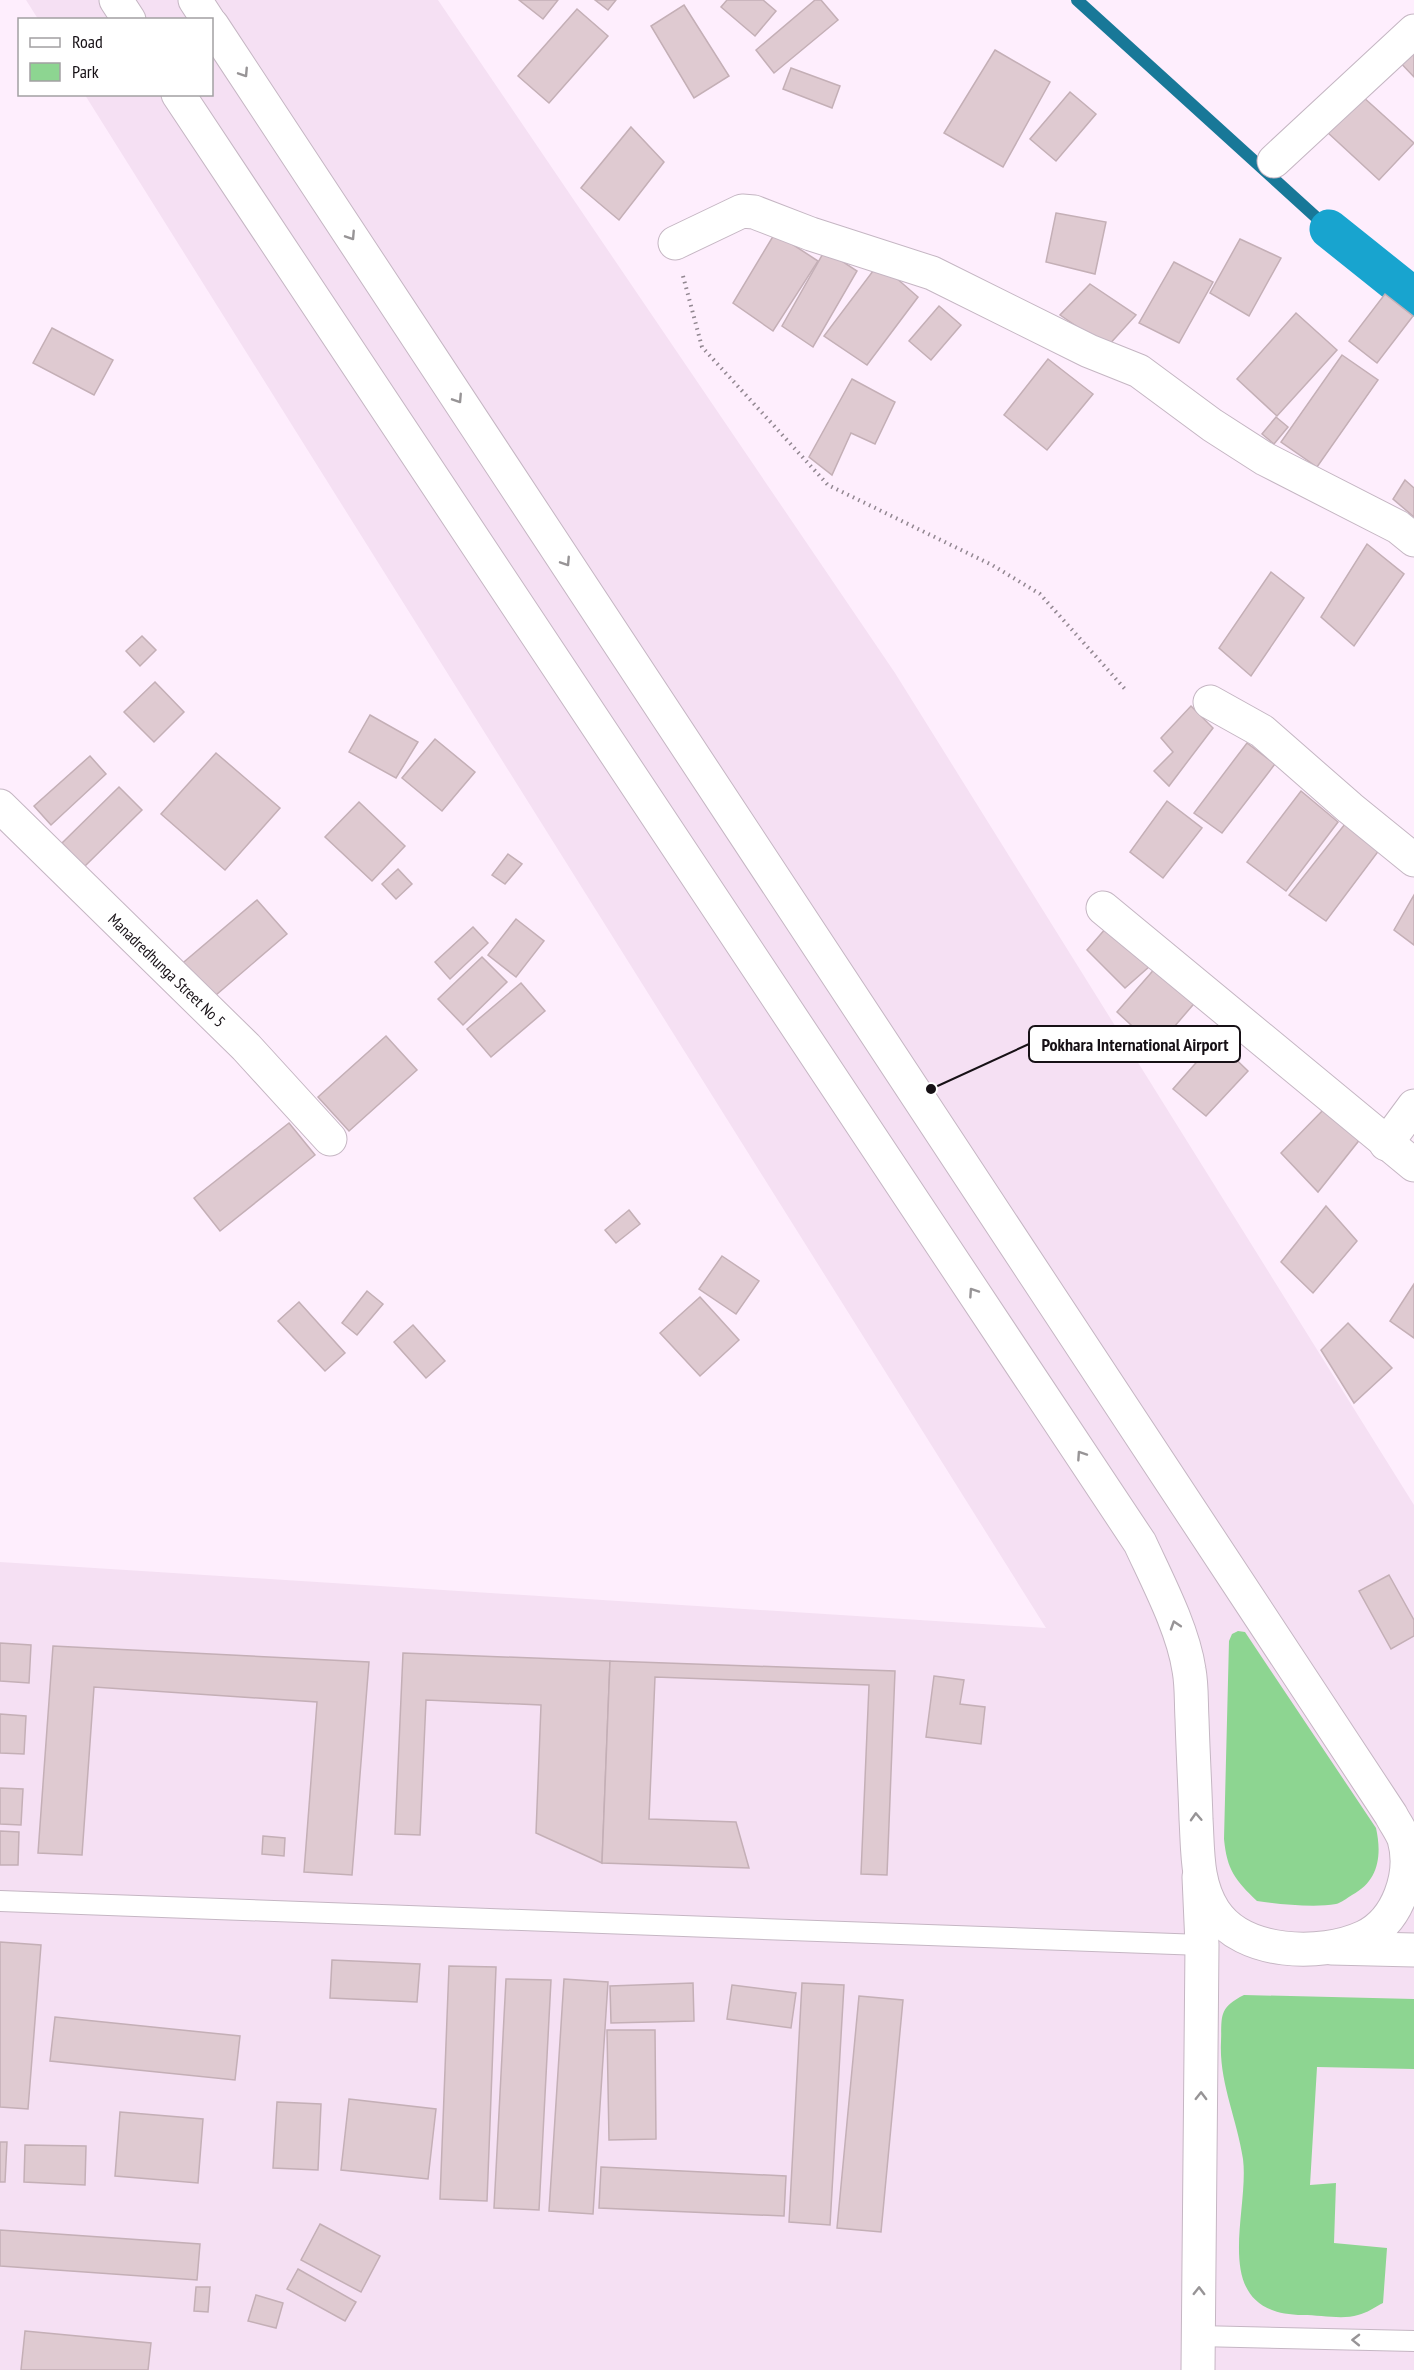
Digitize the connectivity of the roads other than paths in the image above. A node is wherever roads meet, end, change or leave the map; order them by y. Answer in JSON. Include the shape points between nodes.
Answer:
{"nodes":[{"id":1,"x":116,"y":0,"type":"edge"},
{"id":2,"x":195,"y":0,"type":"edge"},
{"id":3,"x":128,"y":18,"type":"edge"},
{"id":4,"x":207,"y":18,"type":"edge"},
{"id":5,"x":213,"y":27,"type":"edge"},
{"id":6,"x":1414,"y":31,"type":"edge"},
{"id":7,"x":179,"y":96,"type":"edge"},
{"id":8,"x":1274,"y":161,"type":"dead end"},
{"id":9,"x":675,"y":243,"type":"road end"},
{"id":10,"x":1414,"y":540,"type":"edge"},
{"id":11,"x":1210,"y":702,"type":"dead end"},
{"id":12,"x":0,"y":806,"type":"edge"},
{"id":13,"x":1414,"y":860,"type":"edge"},
{"id":14,"x":1103,"y":908,"type":"dead end"},
{"id":15,"x":1414,"y":1106,"type":"edge"},
{"id":16,"x":330,"y":1139,"type":"dead end"},
{"id":17,"x":1386,"y":1144,"type":"junction"},
{"id":18,"x":1414,"y":1166,"type":"edge"},
{"id":19,"x":1391,"y":1815,"type":"junction"},
{"id":20,"x":1414,"y":1849,"type":"edge"},
{"id":21,"x":1198,"y":1856,"type":"junction"},
{"id":22,"x":0,"y":1901,"type":"edge"},
{"id":23,"x":1202,"y":1945,"type":"junction"},
{"id":24,"x":1299,"y":1947,"type":"junction"},
{"id":25,"x":1414,"y":1950,"type":"edge"},
{"id":26,"x":1198,"y":2336,"type":"junction"},
{"id":27,"x":1414,"y":2341,"type":"edge"},
{"id":28,"x":1198,"y":2370,"type":"edge"}],
"edges":[{"from":1,"to":3,"type":"street"},
{"from":2,"to":4,"type":"street"},
{"from":5,"to":19,"type":"street","one_way":true},
{"from":6,"to":8,"type":"street"},
{"from":21,"to":7,"type":"street","one_way":true,"via":[[1189,1669],[1168,1606],[1140,1543]]},
{"from":9,"to":10,"type":"street","via":[[742,211],[754,212],[932,273],[1089,351],[1139,371],[1265,459],[1398,527]]},
{"from":11,"to":13,"type":"street","via":[[1262,731]]},
{"from":12,"to":16,"type":"street","name":"Manadredhunga Street No 5","via":[[246,1047]]},
{"from":14,"to":17,"type":"street"},
{"from":15,"to":17,"type":"street"},
{"from":17,"to":18,"type":"street"},
{"from":19,"to":20,"type":"street"},
{"from":19,"to":24,"type":"street","via":[[1404,1839],[1408,1865],[1402,1893],[1388,1917],[1366,1936],[1340,1946]]},
{"from":21,"to":23,"type":"street"},
{"from":21,"to":24,"type":"street","via":[[1202,1887],[1215,1912],[1234,1932],[1260,1944]]},
{"from":22,"to":23,"type":"lane"},
{"from":23,"to":24,"type":"street"},
{"from":26,"to":23,"type":"street","one_way":true},
{"from":24,"to":25,"type":"street"},
{"from":27,"to":26,"type":"lane","one_way":true},
{"from":26,"to":28,"type":"street"}]}
